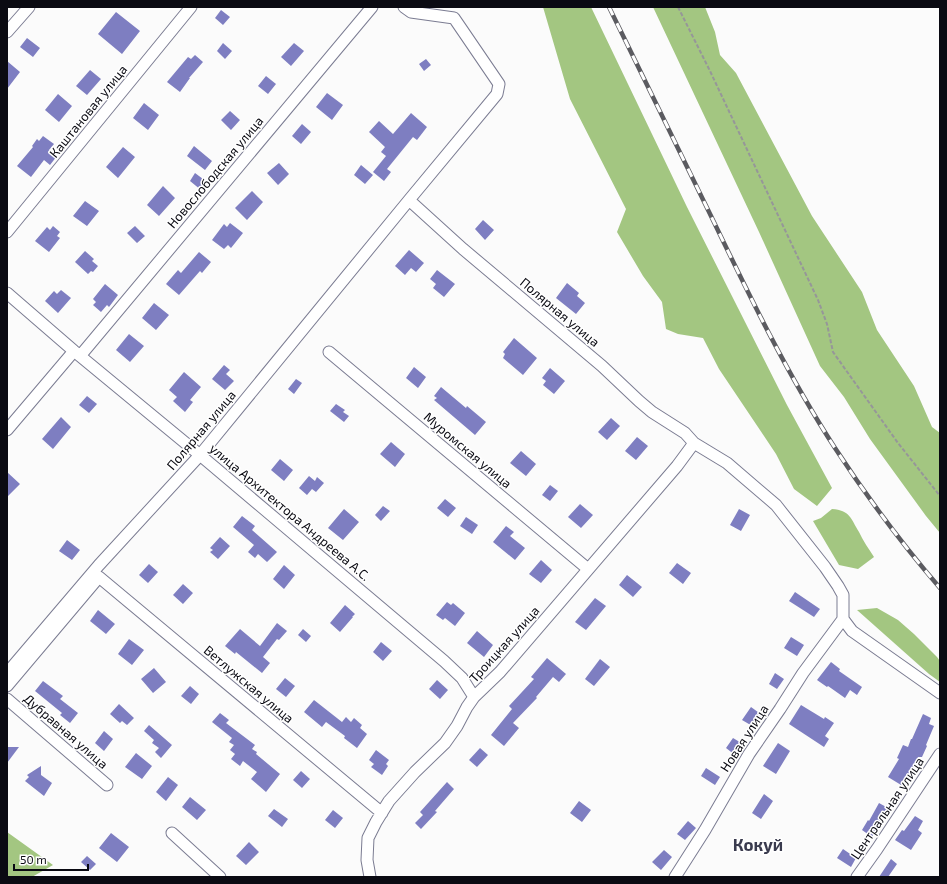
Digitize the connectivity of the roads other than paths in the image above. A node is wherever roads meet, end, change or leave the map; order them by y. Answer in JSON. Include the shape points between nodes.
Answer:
{"nodes":[{"id":1,"x":29,"y":7,"type":"edge"},
{"id":2,"x":191,"y":7,"type":"edge"},
{"id":3,"x":372,"y":7,"type":"edge"},
{"id":4,"x":404,"y":7,"type":"edge"},
{"id":5,"x":7,"y":32,"type":"edge"},
{"id":6,"x":409,"y":200,"type":"junction"},
{"id":7,"x":7,"y":232,"type":"edge"},
{"id":8,"x":7,"y":293,"type":"edge"},
{"id":9,"x":329,"y":352,"type":"dead end"},
{"id":10,"x":77,"y":353,"type":"junction"},
{"id":11,"x":7,"y":430,"type":"edge"},
{"id":12,"x":694,"y":443,"type":"junction"},
{"id":13,"x":200,"y":454,"type":"junction"},
{"id":14,"x":588,"y":569,"type":"junction"},
{"id":15,"x":843,"y":619,"type":"junction"},
{"id":16,"x":7,"y":673,"type":"edge"},
{"id":17,"x":7,"y":686,"type":"edge"},
{"id":18,"x":940,"y":693,"type":"edge"},
{"id":19,"x":474,"y":697,"type":"junction"},
{"id":20,"x":7,"y":699,"type":"edge"},
{"id":21,"x":940,"y":754,"type":"edge"},
{"id":22,"x":107,"y":785,"type":"dead end"},
{"id":23,"x":382,"y":813,"type":"junction"},
{"id":24,"x":172,"y":833,"type":"dead end"},
{"id":25,"x":220,"y":877,"type":"edge"},
{"id":26,"x":370,"y":877,"type":"edge"},
{"id":27,"x":675,"y":877,"type":"edge"},
{"id":28,"x":857,"y":877,"type":"edge"}],
"edges":[{"from":1,"to":5,"type":"street"},
{"from":2,"to":7,"type":"street","name":"Каштановая улица"},
{"from":3,"to":10,"type":"street","name":"Новослободская улица"},
{"from":4,"to":6,"type":"street","name":"Полярная улица","via":[[411,12],[454,18],[499,84],[497,94]]},
{"from":6,"to":12,"type":"street","name":"Полярная улица","via":[[602,366],[639,401],[685,433]]},
{"from":6,"to":13,"type":"street","name":"Полярная улица"},
{"from":8,"to":10,"type":"street","name":"улица Архитектора Андреева А.С."},
{"from":9,"to":14,"type":"street","name":"Муромская улица"},
{"from":10,"to":11,"type":"street","name":"Новослободская улица"},
{"from":10,"to":13,"type":"street","name":"улица Архитектора Андреева А.С."},
{"from":12,"to":14,"type":"street","name":"Троицкая улица"},
{"from":12,"to":15,"type":"street","via":[[727,462],[776,505],[838,586],[843,595]]},
{"from":13,"to":16,"type":"street","name":"Полярная улица","via":[[99,565]]},
{"from":13,"to":19,"type":"street","name":"улица Архитектора Андреева А.С.","via":[[444,661],[462,678]]},
{"from":14,"to":19,"type":"street","name":"Троицкая улица","via":[[500,672]]},
{"from":15,"to":18,"type":"street","via":[[852,631]]},
{"from":15,"to":27,"type":"street","name":"Новая улица","via":[[803,672],[749,754]]},
{"from":17,"to":23,"type":"street","name":"Ветлужская улица","via":[[99,577]]},
{"from":19,"to":23,"type":"street","name":"Троицкая улица","via":[[445,743],[415,772],[389,801]]},
{"from":20,"to":22,"type":"street","name":"Дубравная улица"},
{"from":21,"to":28,"type":"street","name":"Центральная улица"},
{"from":23,"to":26,"type":"street","name":"Троицкая улица","via":[[368,838],[367,860]]},
{"from":24,"to":25,"type":"street"}]}
